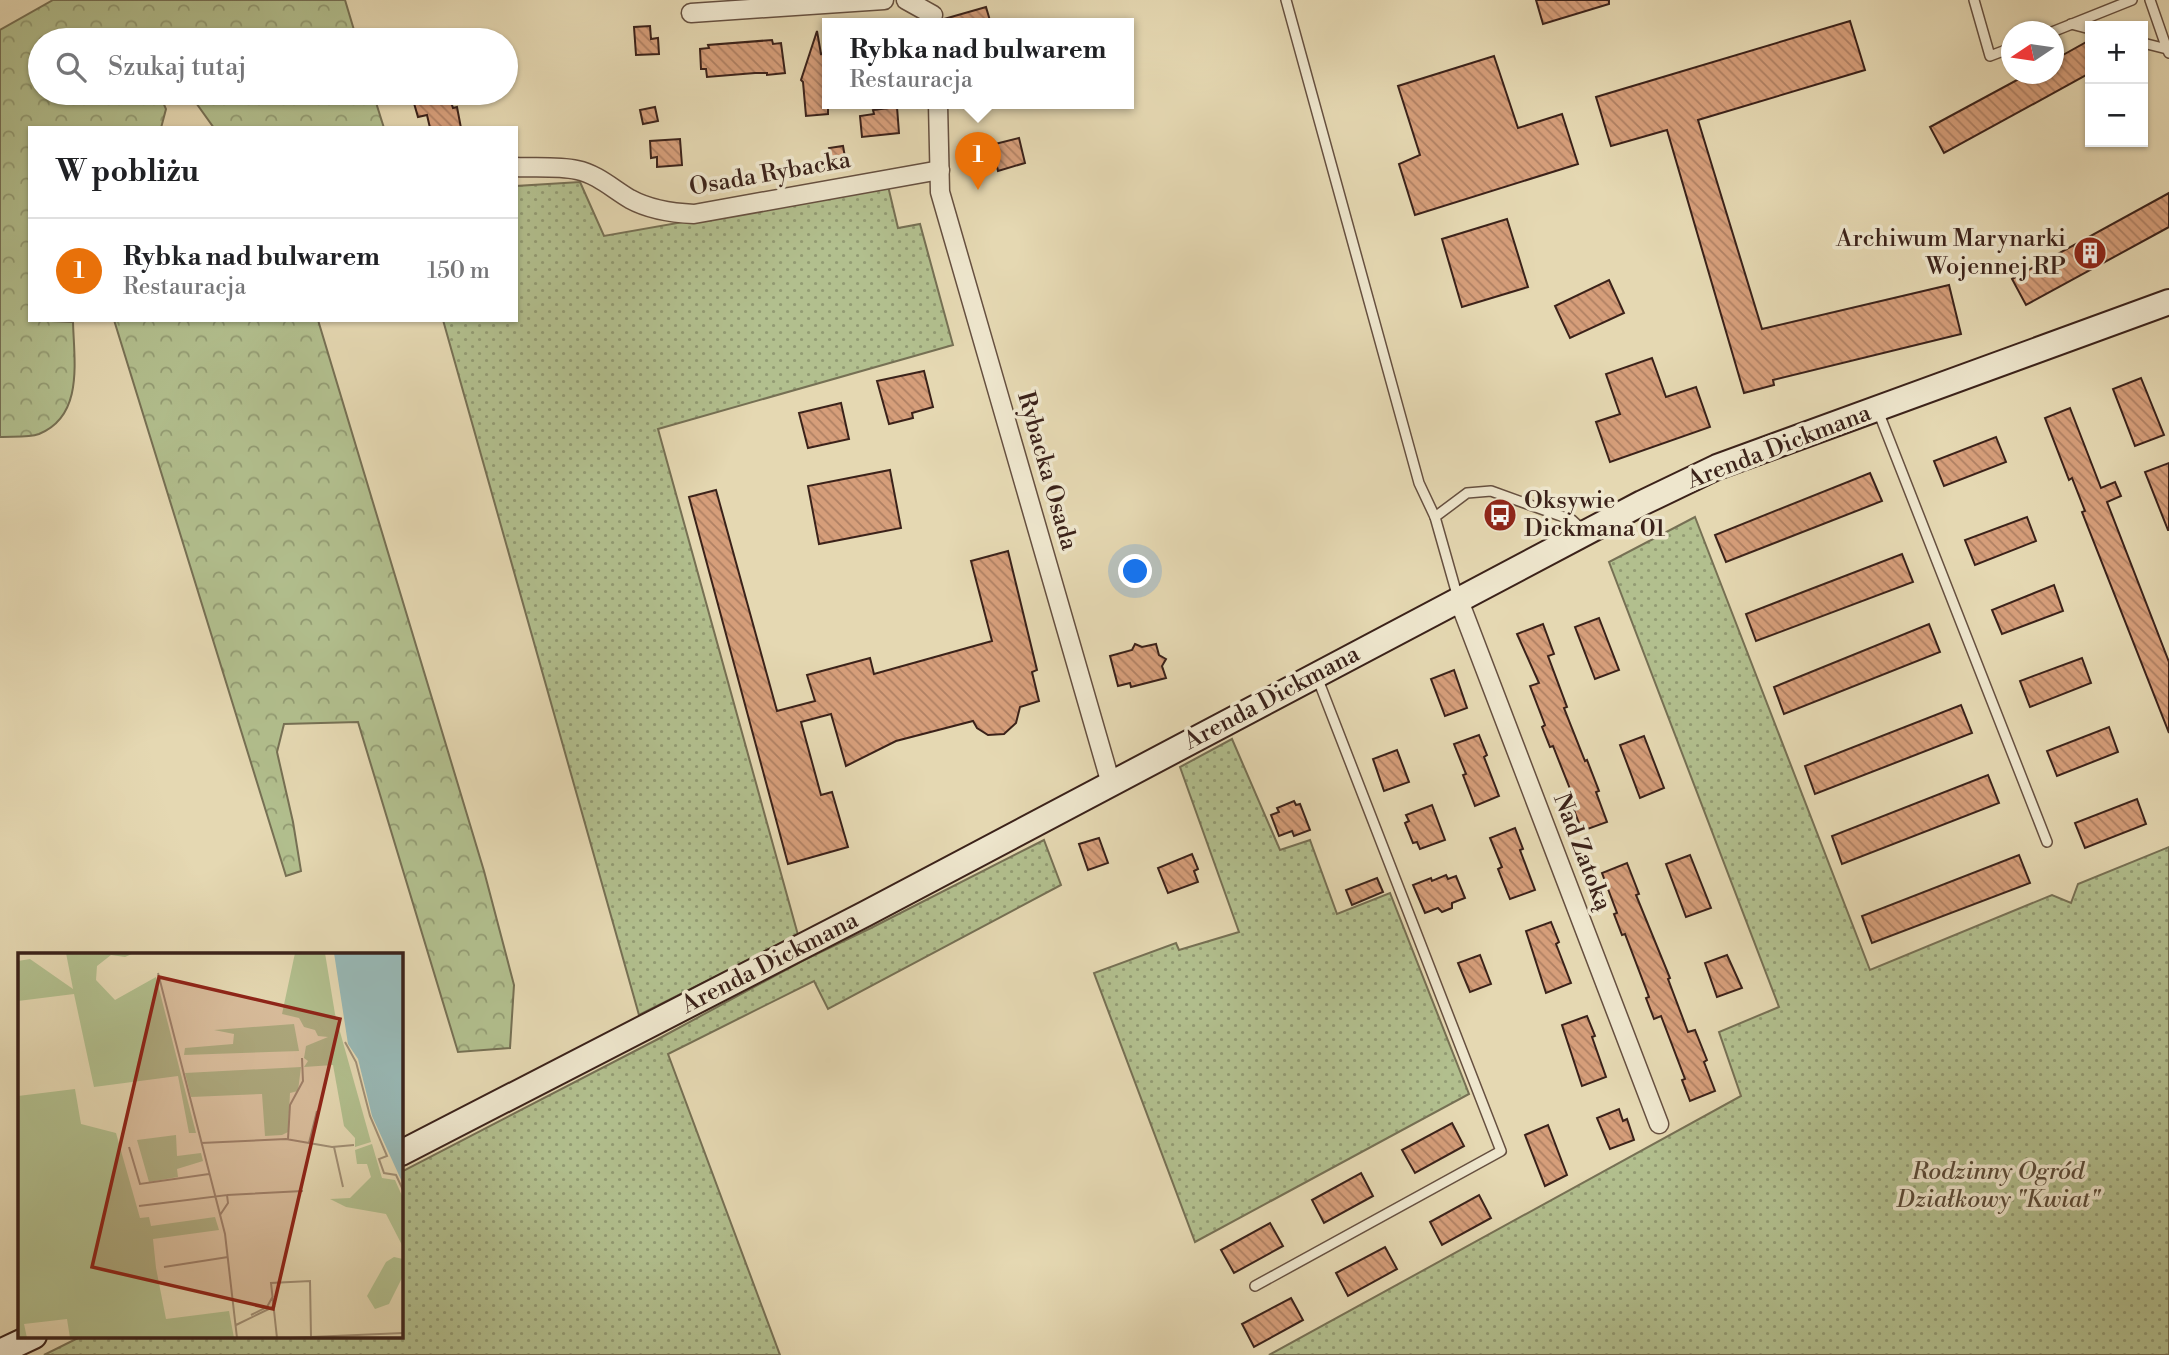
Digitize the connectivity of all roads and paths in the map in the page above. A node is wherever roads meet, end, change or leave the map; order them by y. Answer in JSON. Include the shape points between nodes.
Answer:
{"nodes":[{"id":1,"x":884,"y":0,"type":"edge"},
{"id":2,"x":906,"y":0,"type":"edge"},
{"id":3,"x":1286,"y":0,"type":"edge"},
{"id":4,"x":1974,"y":0,"type":"edge"},
{"id":5,"x":2132,"y":0,"type":"edge"},
{"id":6,"x":2150,"y":0,"type":"edge"},
{"id":7,"x":691,"y":13,"type":"dead end"},
{"id":8,"x":932,"y":13,"type":"edge"},
{"id":9,"x":2071,"y":24,"type":"junction"},
{"id":10,"x":2064,"y":27,"type":"edge"},
{"id":11,"x":2085,"y":28,"type":"edge"},
{"id":12,"x":2148,"y":45,"type":"edge"},
{"id":13,"x":2168,"y":51,"type":"edge"},
{"id":14,"x":2001,"y":52,"type":"edge"},
{"id":15,"x":938,"y":109,"type":"edge"},
{"id":16,"x":518,"y":167,"type":"edge"},
{"id":17,"x":940,"y":170,"type":"junction"},
{"id":18,"x":2169,"y":302,"type":"edge"},
{"id":19,"x":1877,"y":409,"type":"junction"},
{"id":20,"x":1435,"y":517,"type":"junction"},
{"id":21,"x":1586,"y":533,"type":"junction"},
{"id":22,"x":1458,"y":598,"type":"junction"},
{"id":23,"x":1316,"y":675,"type":"junction"},
{"id":24,"x":1111,"y":784,"type":"junction"},
{"id":25,"x":2047,"y":842,"type":"dead end"},
{"id":26,"x":1659,"y":1124,"type":"dead end"},
{"id":27,"x":402,"y":1152,"type":"edge"},
{"id":28,"x":1255,"y":1286,"type":"dead end"},
{"id":29,"x":30,"y":1338,"type":"edge"},
{"id":30,"x":0,"y":1352,"type":"edge"}],
"edges":[{"from":1,"to":7,"type":"street"},
{"from":2,"to":8,"type":"street"},
{"from":3,"to":20,"type":"lane","via":[[1419,483]]},
{"from":4,"to":14,"type":"lane","via":[[1990,56]]},
{"from":5,"to":9,"type":"lane"},
{"from":6,"to":13,"type":"lane"},
{"from":9,"to":10,"type":"lane"},
{"from":9,"to":11,"type":"lane"},
{"from":12,"to":13,"type":"lane"},
{"from":15,"to":17,"type":"street","name":"Rybacka Osada"},
{"from":16,"to":17,"type":"street","name":"Osada Rybacka","via":[[578,170],[652,208],[694,214]]},
{"from":17,"to":24,"type":"street","name":"Rybacka Osada","via":[[940,192]]},
{"from":18,"to":19,"type":"street","name":"Arenda Dickmana"},
{"from":19,"to":21,"type":"street","name":"Arenda Dickmana","via":[[1717,467]]},
{"from":19,"to":25,"type":"lane"},
{"from":20,"to":21,"type":"lane","via":[[1467,493],[1491,491],[1572,520]]},
{"from":20,"to":22,"type":"lane"},
{"from":21,"to":22,"type":"street","name":"Arenda Dickmana"},
{"from":22,"to":23,"type":"street","name":"Arenda Dickmana"},
{"from":22,"to":26,"type":"street","name":"Nad Zatoką"},
{"from":23,"to":24,"type":"street","name":"Arenda Dickmana"},
{"from":23,"to":28,"type":"lane","via":[[1501,1151]]},
{"from":24,"to":27,"type":"street","name":"Arenda Dickmana"},
{"from":29,"to":30,"type":"street"}]}
